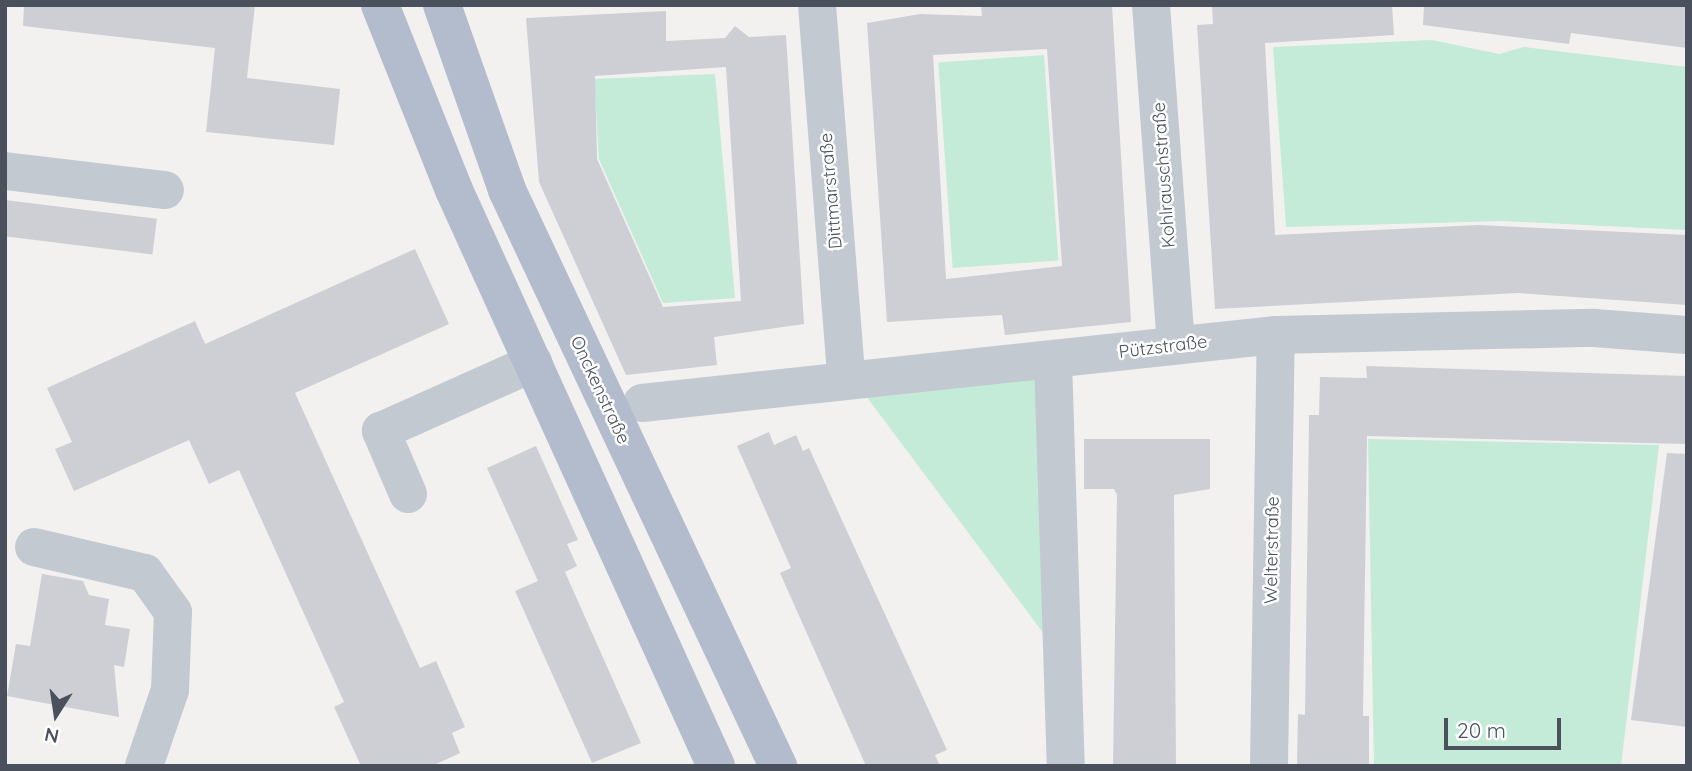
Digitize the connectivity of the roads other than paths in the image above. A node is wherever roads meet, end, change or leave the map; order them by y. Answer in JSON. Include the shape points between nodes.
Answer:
{"nodes":[{"id":1,"x":380,"y":5,"type":"edge"},
{"id":2,"x":442,"y":5,"type":"edge"},
{"id":3,"x":817,"y":5,"type":"edge"},
{"id":4,"x":1151,"y":5,"type":"edge"},
{"id":5,"x":5,"y":171,"type":"edge"},
{"id":6,"x":165,"y":191,"type":"dead end"},
{"id":7,"x":1276,"y":335,"type":"junction"},
{"id":8,"x":1687,"y":335,"type":"edge"},
{"id":9,"x":1176,"y":345,"type":"junction"},
{"id":10,"x":1053,"y":360,"type":"junction"},
{"id":11,"x":533,"y":363,"type":"junction"},
{"id":12,"x":846,"y":377,"type":"junction"},
{"id":13,"x":642,"y":403,"type":"dead end"},
{"id":14,"x":408,"y":495,"type":"dead end"},
{"id":15,"x":34,"y":547,"type":"dead end"},
{"id":16,"x":144,"y":766,"type":"edge"},
{"id":17,"x":716,"y":766,"type":"edge"},
{"id":18,"x":778,"y":766,"type":"edge"},
{"id":19,"x":1066,"y":766,"type":"edge"},
{"id":20,"x":1269,"y":766,"type":"edge"}],
"edges":[{"from":1,"to":11,"type":"main road"},
{"from":2,"to":18,"type":"main road","name":"Onckenstraße","via":[[506,190]]},
{"from":3,"to":12,"type":"street","name":"Dittmarstraße"},
{"from":4,"to":9,"type":"street","name":"Kohlrauschstraße"},
{"from":5,"to":6,"type":"street"},
{"from":7,"to":8,"type":"street","name":"Pützstraße","via":[[1594,328]]},
{"from":7,"to":9,"type":"street","name":"Pützstraße"},
{"from":7,"to":20,"type":"street","name":"Welterstraße"},
{"from":9,"to":10,"type":"street","name":"Pützstraße"},
{"from":10,"to":12,"type":"street","name":"Pützstraße"},
{"from":10,"to":19,"type":"street"},
{"from":11,"to":14,"type":"street","via":[[381,431]]},
{"from":11,"to":17,"type":"main road"},
{"from":12,"to":13,"type":"street","name":"Pützstraße"},
{"from":15,"to":16,"type":"street","via":[[145,573],[173,612],[170,690]]}]}
